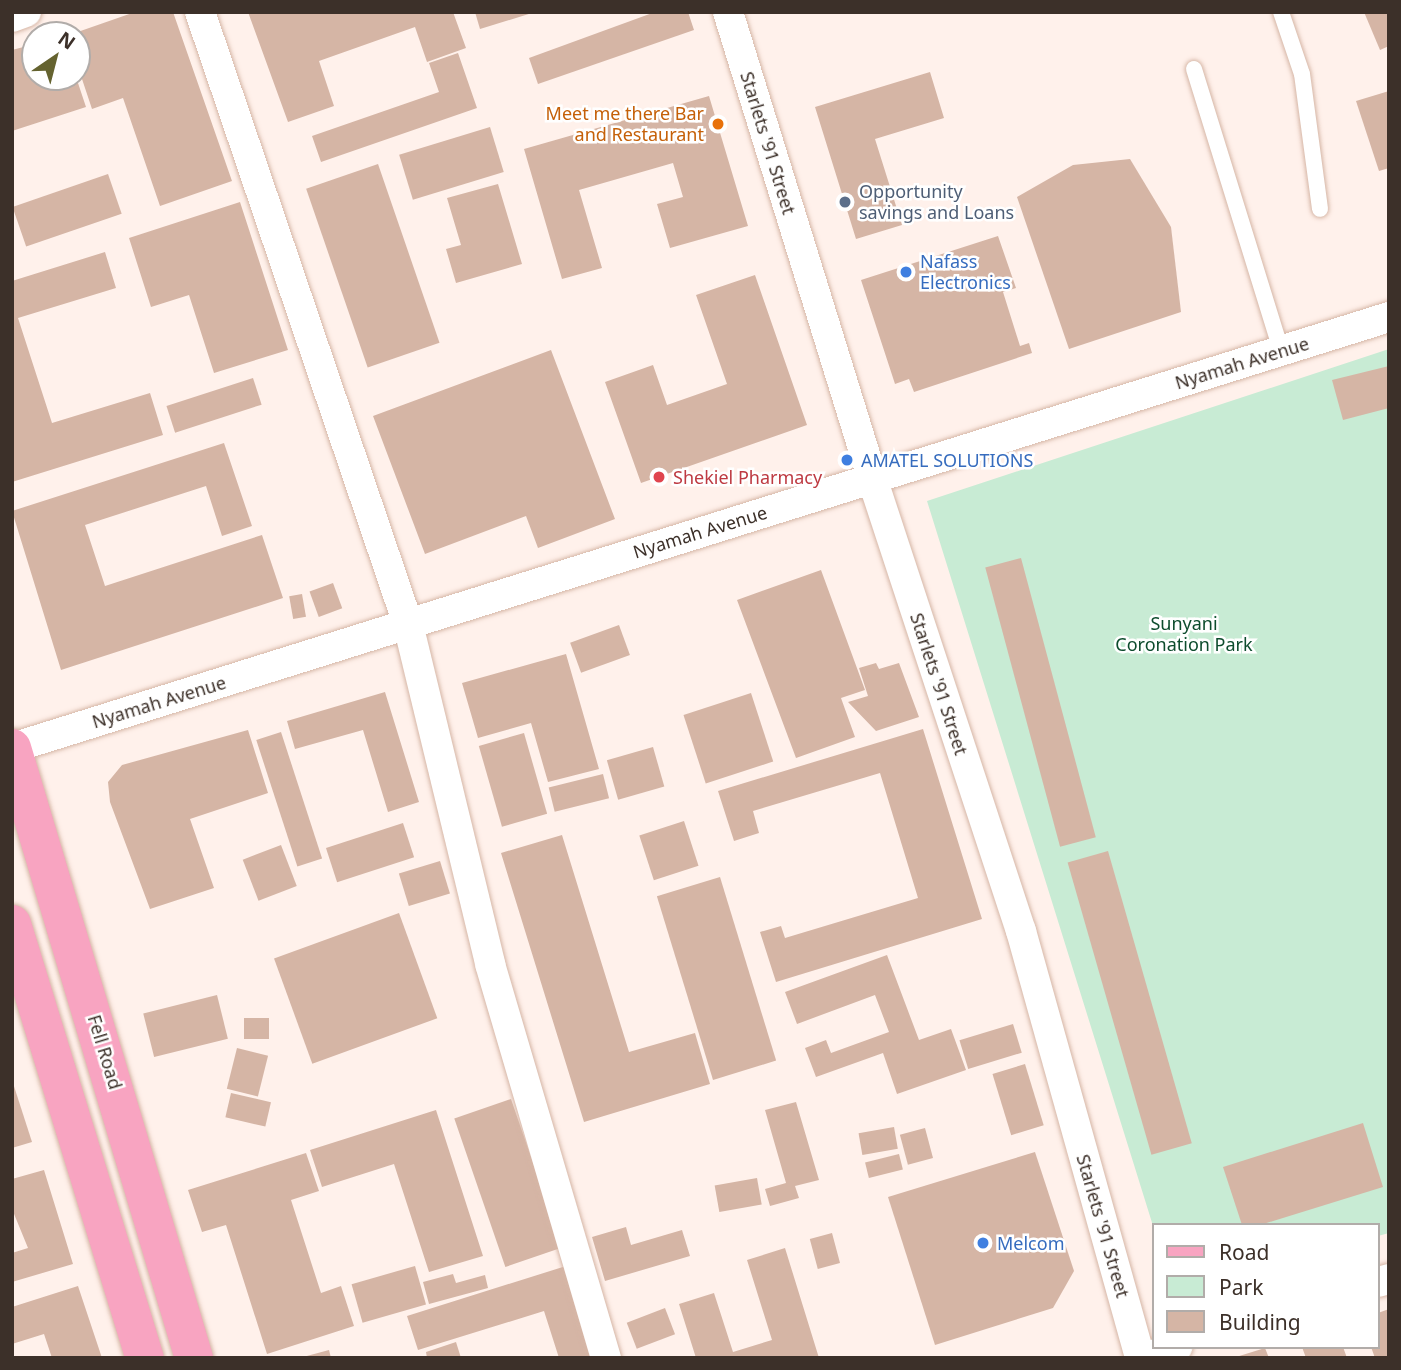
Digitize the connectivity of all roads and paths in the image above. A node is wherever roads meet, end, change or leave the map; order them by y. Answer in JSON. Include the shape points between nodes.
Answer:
{"nodes":[{"id":1,"x":26,"y":12,"type":"edge"},
{"id":2,"x":200,"y":12,"type":"edge"},
{"id":3,"x":728,"y":12,"type":"edge"},
{"id":4,"x":1281,"y":12,"type":"edge"},
{"id":5,"x":12,"y":17,"type":"edge"},
{"id":6,"x":1194,"y":69,"type":"dead end"},
{"id":7,"x":1320,"y":209,"type":"dead end"},
{"id":8,"x":1389,"y":317,"type":"edge"},
{"id":9,"x":1281,"y":350,"type":"junction"},
{"id":10,"x":872,"y":478,"type":"junction"},
{"id":11,"x":408,"y":624,"type":"junction"},
{"id":12,"x":12,"y":748,"type":"edge"},
{"id":13,"x":12,"y":924,"type":"edge"},
{"id":14,"x":1171,"y":1349,"type":"edge"},
{"id":15,"x":145,"y":1358,"type":"edge"},
{"id":16,"x":194,"y":1358,"type":"edge"},
{"id":17,"x":606,"y":1358,"type":"edge"},
{"id":18,"x":1142,"y":1358,"type":"edge"}],
"edges":[{"from":1,"to":5,"type":"street"},
{"from":2,"to":11,"type":"street"},
{"from":3,"to":10,"type":"street","name":"Starlets '91 Street"},
{"from":4,"to":7,"type":"lane","via":[[1302,75]]},
{"from":6,"to":9,"type":"lane"},
{"from":8,"to":9,"type":"street","name":"Nyamah Avenue"},
{"from":9,"to":10,"type":"street","name":"Nyamah Avenue"},
{"from":10,"to":11,"type":"street","name":"Nyamah Avenue"},
{"from":10,"to":18,"type":"street","name":"Starlets '91 Street","via":[[1021,931]]},
{"from":11,"to":12,"type":"street","name":"Nyamah Avenue"},
{"from":11,"to":17,"type":"street","via":[[490,964]]},
{"from":12,"to":16,"type":"main road","name":"Fell Road"},
{"from":13,"to":15,"type":"main road"},
{"from":14,"to":18,"type":"street"}]}
